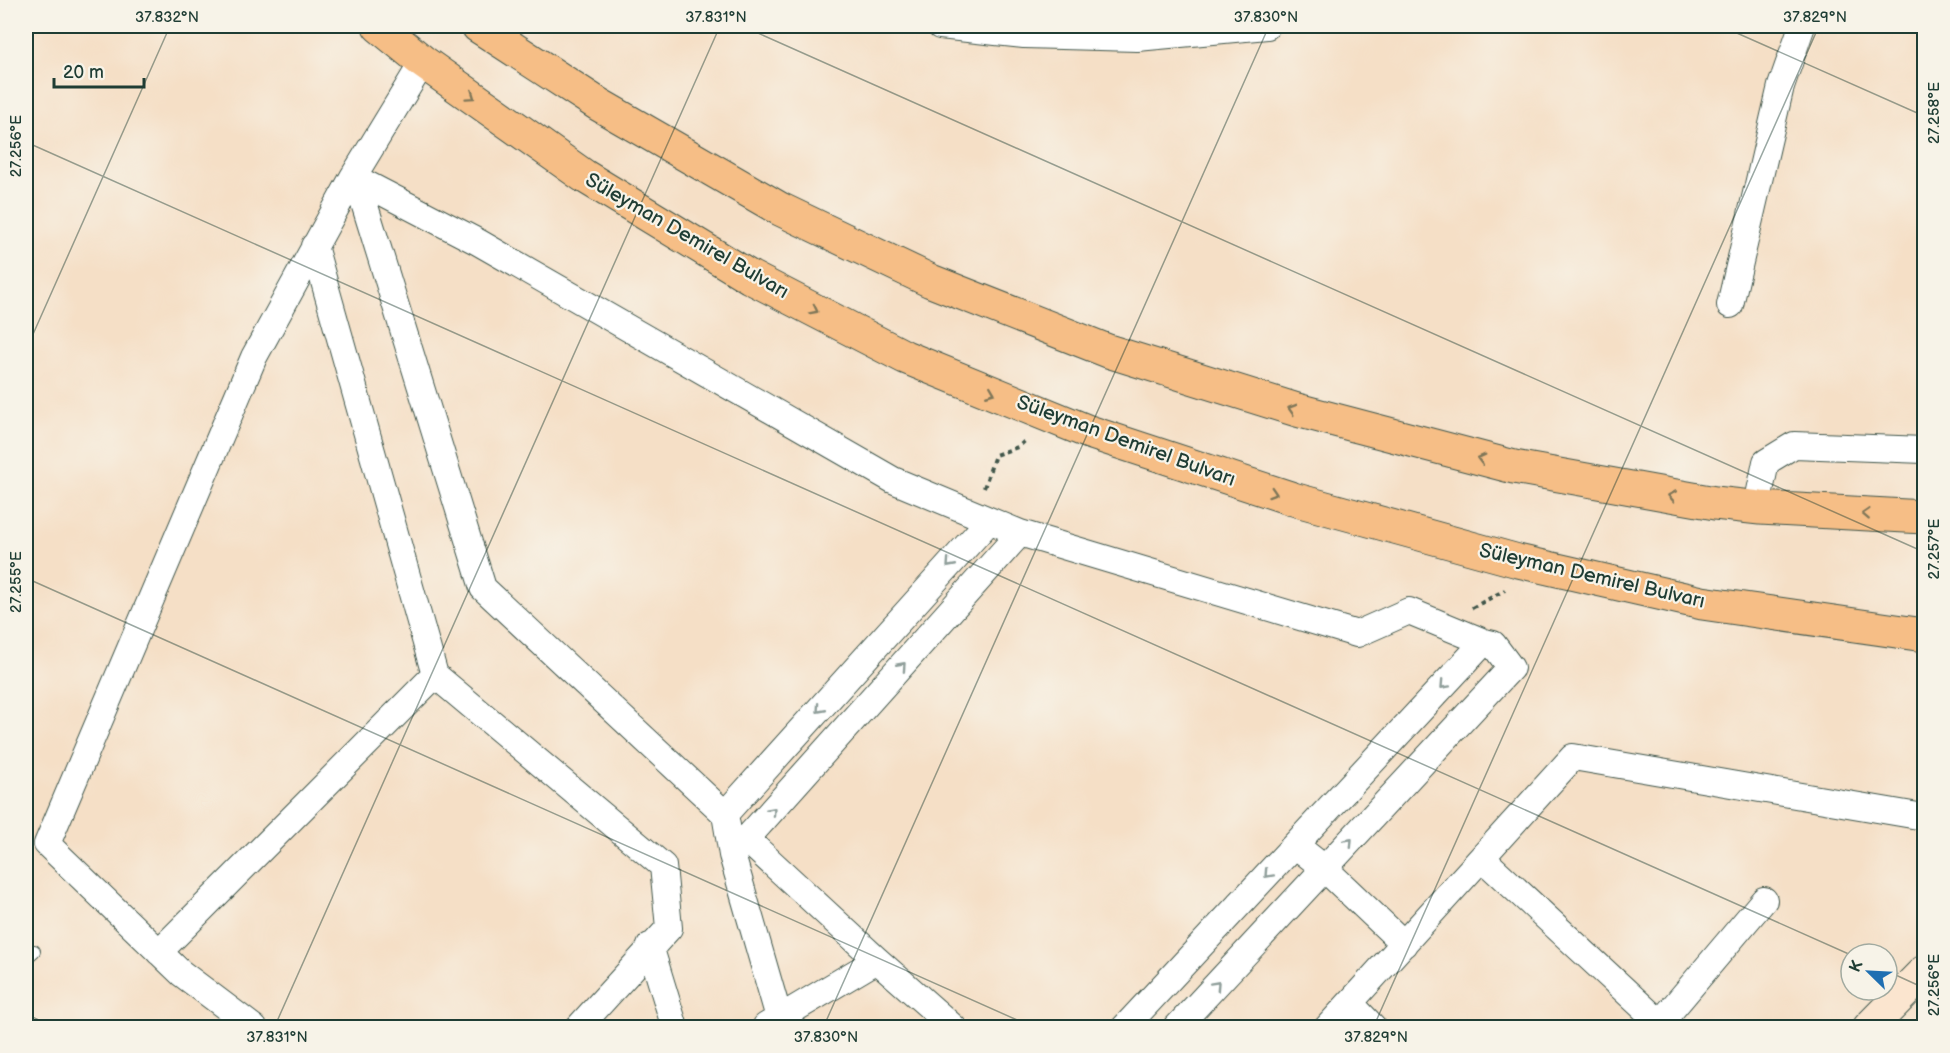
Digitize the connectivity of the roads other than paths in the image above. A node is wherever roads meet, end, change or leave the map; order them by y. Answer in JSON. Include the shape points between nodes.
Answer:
{"nodes":[{"id":1,"x":379,"y":26,"type":"edge"},
{"id":2,"x":478,"y":26,"type":"edge"},
{"id":3,"x":940,"y":26,"type":"edge"},
{"id":4,"x":1267,"y":26,"type":"edge"},
{"id":5,"x":1802,"y":26,"type":"edge"},
{"id":6,"x":423,"y":62,"type":"junction"},
{"id":7,"x":353,"y":177,"type":"junction"},
{"id":8,"x":314,"y":246,"type":"junction"},
{"id":9,"x":1730,"y":305,"type":"dead end"},
{"id":10,"x":1924,"y":450,"type":"edge"},
{"id":11,"x":1760,"y":508,"type":"junction"},
{"id":12,"x":1924,"y":517,"type":"edge"},
{"id":13,"x":982,"y":518,"type":"junction"},
{"id":14,"x":1020,"y":534,"type":"junction"},
{"id":15,"x":1924,"y":635,"type":"edge"},
{"id":16,"x":1484,"y":642,"type":"junction"},
{"id":17,"x":435,"y":675,"type":"junction"},
{"id":18,"x":725,"y":814,"type":"junction"},
{"id":19,"x":1924,"y":818,"type":"edge"},
{"id":20,"x":1295,"y":845,"type":"junction"},
{"id":21,"x":739,"y":847,"type":"junction"},
{"id":22,"x":1482,"y":858,"type":"junction"},
{"id":23,"x":1324,"y":868,"type":"junction"},
{"id":24,"x":1764,"y":900,"type":"dead end"},
{"id":25,"x":1404,"y":944,"type":"junction"},
{"id":26,"x":650,"y":946,"type":"junction"},
{"id":27,"x":159,"y":952,"type":"junction"},
{"id":28,"x":877,"y":960,"type":"junction"},
{"id":29,"x":1924,"y":972,"type":"edge"},
{"id":30,"x":1350,"y":1003,"type":"junction"},
{"id":31,"x":775,"y":1024,"type":"edge"},
{"id":32,"x":1658,"y":1025,"type":"edge"},
{"id":33,"x":254,"y":1028,"type":"edge"},
{"id":34,"x":578,"y":1028,"type":"edge"},
{"id":35,"x":675,"y":1028,"type":"edge"},
{"id":36,"x":954,"y":1028,"type":"edge"},
{"id":37,"x":1124,"y":1028,"type":"edge"},
{"id":38,"x":1176,"y":1028,"type":"edge"},
{"id":39,"x":1328,"y":1028,"type":"edge"},
{"id":40,"x":1374,"y":1028,"type":"edge"},
{"id":41,"x":1869,"y":1028,"type":"edge"}],
"edges":[{"from":1,"to":6,"type":"highway","name":"Süleyman Demirel Bulvarı"},
{"from":11,"to":2,"type":"highway","one_way":true,"via":[[1715,504],[1514,467],[1297,410],[1108,351],[931,281],[780,209],[598,104]]},
{"from":3,"to":4,"type":"street","via":[[1024,35],[1137,38]]},
{"from":5,"to":9,"type":"street","via":[[1781,86]]},
{"from":6,"to":7,"type":"street"},
{"from":6,"to":15,"type":"highway","name":"Süleyman Demirel Bulvarı","one_way":true,"via":[[584,177],[750,277],[905,357],[1089,432],[1293,499],[1518,561],[1702,603]]},
{"from":7,"to":8,"type":"street"},
{"from":7,"to":13,"type":"street","via":[[478,242],[894,480]]},
{"from":7,"to":18,"type":"street","via":[[483,588]]},
{"from":8,"to":17,"type":"street"},
{"from":8,"to":27,"type":"street","via":[[254,357],[47,844]]},
{"from":10,"to":11,"type":"street","via":[[1794,445],[1766,462]]},
{"from":12,"to":11,"type":"highway","one_way":true},
{"from":13,"to":14,"type":"street"},
{"from":13,"to":18,"type":"street","one_way":true},
{"from":14,"to":16,"type":"street","via":[[1357,634],[1409,611]]},
{"from":21,"to":14,"type":"street","one_way":true},
{"from":16,"to":20,"type":"street","one_way":true},
{"from":23,"to":16,"type":"street","one_way":true,"via":[[1511,668],[1493,644]]},
{"from":17,"to":26,"type":"street","via":[[663,866],[669,928]]},
{"from":17,"to":27,"type":"street"},
{"from":18,"to":21,"type":"street"},
{"from":19,"to":22,"type":"street","via":[[1573,757]]},
{"from":20,"to":23,"type":"street"},
{"from":20,"to":37,"type":"street","one_way":true},
{"from":21,"to":28,"type":"street"},
{"from":21,"to":31,"type":"street"},
{"from":22,"to":25,"type":"street"},
{"from":22,"to":32,"type":"street"},
{"from":23,"to":25,"type":"street"},
{"from":38,"to":23,"type":"street","one_way":true},
{"from":24,"to":32,"type":"street"},
{"from":25,"to":30,"type":"street"},
{"from":26,"to":34,"type":"street"},
{"from":26,"to":35,"type":"street"},
{"from":27,"to":33,"type":"street"},
{"from":28,"to":31,"type":"street"},
{"from":28,"to":36,"type":"street"},
{"from":29,"to":41,"type":"main road"},
{"from":30,"to":39,"type":"street"},
{"from":30,"to":40,"type":"street"}]}
